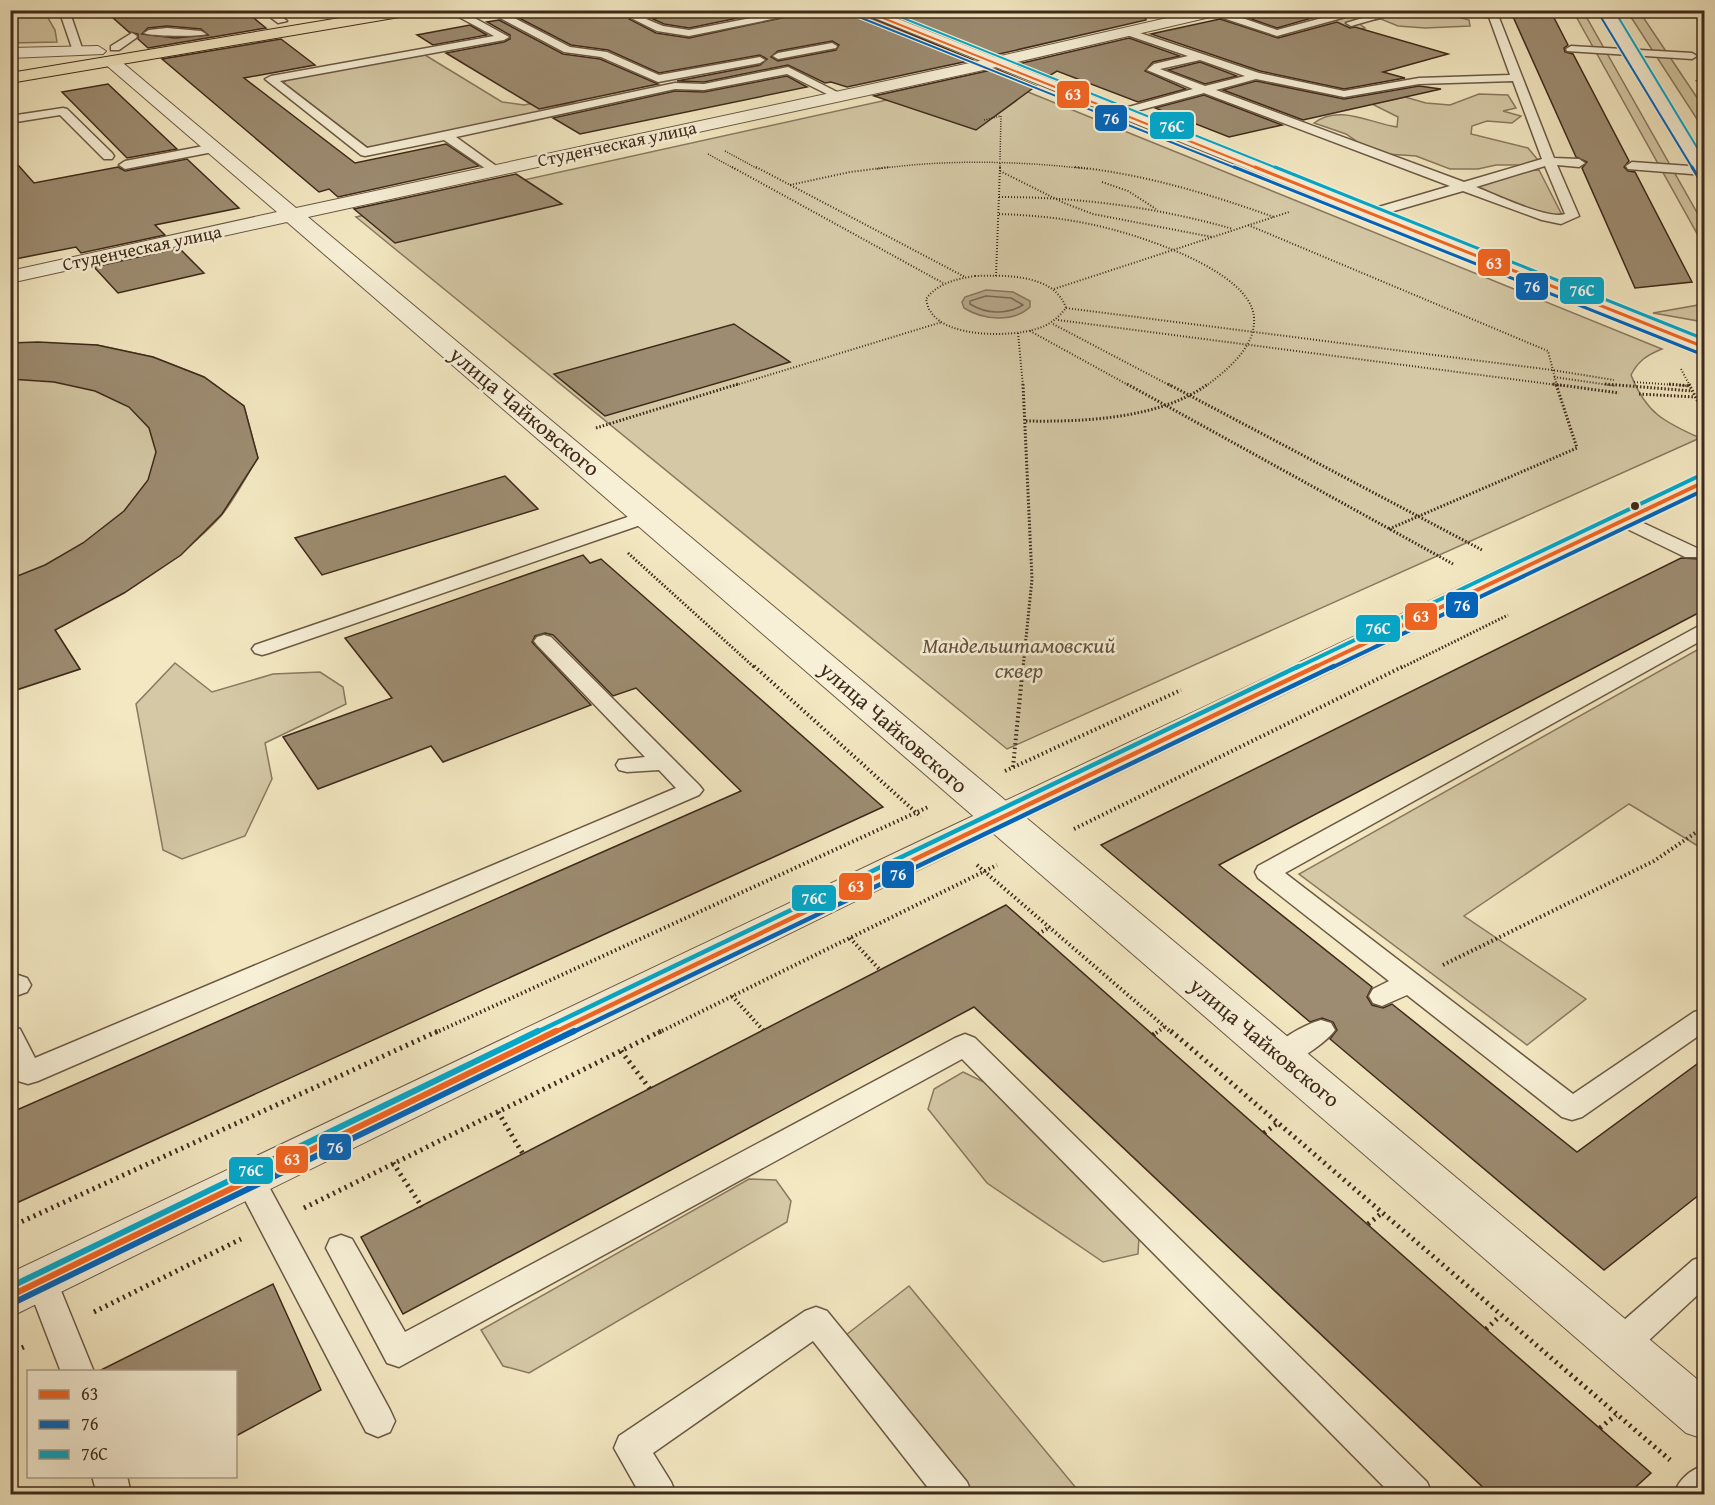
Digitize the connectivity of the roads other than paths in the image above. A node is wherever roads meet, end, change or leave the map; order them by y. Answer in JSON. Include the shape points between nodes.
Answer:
{"nodes":[{"id":1,"x":64,"y":10,"type":"edge"},
{"id":2,"x":266,"y":10,"type":"edge"},
{"id":3,"x":347,"y":10,"type":"edge"},
{"id":4,"x":417,"y":10,"type":"edge"},
{"id":5,"x":451,"y":10,"type":"edge"},
{"id":6,"x":511,"y":10,"type":"edge"},
{"id":7,"x":674,"y":10,"type":"edge"},
{"id":8,"x":811,"y":10,"type":"edge"},
{"id":9,"x":862,"y":10,"type":"edge"},
{"id":10,"x":1366,"y":10,"type":"edge"},
{"id":11,"x":1438,"y":10,"type":"edge"},
{"id":12,"x":1605,"y":10,"type":"edge"},
{"id":13,"x":1614,"y":10,"type":"edge"},
{"id":14,"x":1218,"y":11,"type":"edge"},
{"id":15,"x":493,"y":12,"type":"edge"},
{"id":16,"x":1395,"y":12,"type":"dead end"},
{"id":17,"x":1492,"y":12,"type":"edge"},
{"id":18,"x":1662,"y":13,"type":"dead end"},
{"id":19,"x":282,"y":21,"type":"junction"},
{"id":20,"x":1128,"y":32,"type":"junction"},
{"id":21,"x":1281,"y":32,"type":"junction"},
{"id":22,"x":149,"y":33,"type":"dead end"},
{"id":23,"x":201,"y":34,"type":"junction"},
{"id":24,"x":132,"y":36,"type":"dead end"},
{"id":25,"x":1295,"y":38,"type":"dead end"},
{"id":26,"x":832,"y":46,"type":"dead end"},
{"id":27,"x":1571,"y":49,"type":"dead end"},
{"id":28,"x":78,"y":51,"type":"junction"},
{"id":29,"x":10,"y":53,"type":"edge"},
{"id":30,"x":108,"y":53,"type":"junction"},
{"id":31,"x":1630,"y":53,"type":"junction"},
{"id":32,"x":778,"y":56,"type":"junction"},
{"id":33,"x":1692,"y":56,"type":"dead end"},
{"id":34,"x":1200,"y":57,"type":"junction"},
{"id":35,"x":993,"y":63,"type":"junction"},
{"id":36,"x":10,"y":65,"type":"edge"},
{"id":37,"x":1256,"y":76,"type":"junction"},
{"id":38,"x":10,"y":78,"type":"edge"},
{"id":39,"x":1517,"y":78,"type":"junction"},
{"id":40,"x":1204,"y":90,"type":"junction"},
{"id":41,"x":859,"y":91,"type":"junction"},
{"id":42,"x":837,"y":95,"type":"junction"},
{"id":43,"x":1118,"y":113,"type":"junction"},
{"id":44,"x":10,"y":120,"type":"edge"},
{"id":45,"x":446,"y":136,"type":"junction"},
{"id":46,"x":214,"y":148,"type":"junction"},
{"id":47,"x":108,"y":156,"type":"dead end"},
{"id":48,"x":1548,"y":161,"type":"junction"},
{"id":49,"x":1579,"y":163,"type":"dead end"},
{"id":50,"x":125,"y":165,"type":"dead end"},
{"id":51,"x":1632,"y":166,"type":"dead end"},
{"id":52,"x":495,"y":171,"type":"junction"},
{"id":53,"x":1704,"y":172,"type":"edge"},
{"id":54,"x":1464,"y":186,"type":"junction"},
{"id":55,"x":1370,"y":214,"type":"junction"},
{"id":56,"x":294,"y":215,"type":"junction"},
{"id":57,"x":10,"y":277,"type":"edge"},
{"id":58,"x":1704,"y":347,"type":"edge"},
{"id":59,"x":1704,"y":482,"type":"edge"},
{"id":60,"x":648,"y":516,"type":"junction"},
{"id":61,"x":1624,"y":520,"type":"junction"},
{"id":62,"x":1692,"y":553,"type":"dead end"},
{"id":63,"x":1704,"y":631,"type":"edge"},
{"id":64,"x":544,"y":641,"type":"dead end"},
{"id":65,"x":262,"y":649,"type":"dead end"},
{"id":66,"x":664,"y":763,"type":"junction"},
{"id":67,"x":627,"y":765,"type":"dead end"},
{"id":68,"x":1000,"y":816,"type":"junction"},
{"id":69,"x":1408,"y":982,"type":"junction"},
{"id":70,"x":1382,"y":996,"type":"dead end"},
{"id":71,"x":1704,"y":1019,"type":"edge"},
{"id":72,"x":1321,"y":1030,"type":"dead end"},
{"id":73,"x":10,"y":1036,"type":"edge"},
{"id":74,"x":1281,"y":1056,"type":"junction"},
{"id":75,"x":250,"y":1180,"type":"junction"},
{"id":76,"x":341,"y":1248,"type":"dead end"},
{"id":77,"x":1704,"y":1270,"type":"edge"},
{"id":78,"x":42,"y":1281,"type":"junction"},
{"id":79,"x":10,"y":1296,"type":"edge"},
{"id":80,"x":1620,"y":1345,"type":"junction"},
{"id":81,"x":78,"y":1370,"type":"edge"},
{"id":82,"x":1704,"y":1416,"type":"edge"},
{"id":83,"x":378,"y":1421,"type":"dead end"},
{"id":84,"x":110,"y":1478,"type":"edge"},
{"id":85,"x":114,"y":1494,"type":"edge"},
{"id":86,"x":659,"y":1494,"type":"edge"},
{"id":87,"x":955,"y":1494,"type":"edge"},
{"id":88,"x":1415,"y":1494,"type":"edge"}],
"edges":[{"from":1,"to":28,"type":"lane"},
{"from":2,"to":19,"type":"lane"},
{"from":3,"to":19,"type":"main road"},
{"from":4,"to":30,"type":"main road"},
{"from":5,"to":45,"type":"lane","via":[[504,37],[271,79],[364,152]]},
{"from":6,"to":15,"type":"lane"},
{"from":7,"to":8,"type":"lane","via":[[636,18],[661,29],[689,33]]},
{"from":9,"to":35,"type":"street"},
{"from":10,"to":21,"type":"lane"},
{"from":11,"to":17,"type":"lane"},
{"from":12,"to":31,"type":"street"},
{"from":13,"to":18,"type":"lane"},
{"from":14,"to":20,"type":"street","name":"Студенческая улица"},
{"from":14,"to":21,"type":"lane"},
{"from":15,"to":32,"type":"lane","via":[[568,50],[603,54],[658,80]]},
{"from":16,"to":21,"type":"lane","via":[[1317,32]]},
{"from":17,"to":39,"type":"lane","via":[[1510,46]]},
{"from":19,"to":23,"type":"main road"},
{"from":20,"to":34,"type":"lane"},
{"from":20,"to":35,"type":"street","name":"Студенческая улица"},
{"from":21,"to":25,"type":"lane"},
{"from":22,"to":23,"type":"lane"},
{"from":23,"to":30,"type":"main road"},
{"from":24,"to":30,"type":"lane"},
{"from":26,"to":32,"type":"lane"},
{"from":27,"to":31,"type":"lane"},
{"from":28,"to":29,"type":"street"},
{"from":28,"to":30,"type":"street"},
{"from":30,"to":36,"type":"main road"},
{"from":30,"to":38,"type":"main road"},
{"from":30,"to":46,"type":"street","name":"улица Чайковского"},
{"from":31,"to":33,"type":"lane"},
{"from":31,"to":53,"type":"street"},
{"from":32,"to":41,"type":"lane"},
{"from":34,"to":37,"type":"lane"},
{"from":34,"to":40,"type":"lane","via":[[1152,70]]},
{"from":35,"to":41,"type":"street","name":"Студенческая улица"},
{"from":35,"to":43,"type":"street"},
{"from":37,"to":39,"type":"lane","via":[[1344,94],[1419,81]]},
{"from":37,"to":40,"type":"lane"},
{"from":39,"to":48,"type":"lane"},
{"from":40,"to":43,"type":"lane"},
{"from":40,"to":54,"type":"lane"},
{"from":41,"to":42,"type":"street","name":"Студенческая улица"},
{"from":42,"to":45,"type":"lane","via":[[788,70],[704,87],[675,86]]},
{"from":42,"to":52,"type":"street","name":"Студенческая улица"},
{"from":43,"to":55,"type":"street"},
{"from":44,"to":47,"type":"lane","via":[[63,111]]},
{"from":45,"to":52,"type":"lane"},
{"from":46,"to":50,"type":"lane"},
{"from":46,"to":56,"type":"street","name":"улица Чайковского"},
{"from":48,"to":49,"type":"lane"},
{"from":48,"to":54,"type":"lane"},
{"from":48,"to":54,"type":"lane","via":[[1572,216],[1561,220]]},
{"from":51,"to":53,"type":"lane"},
{"from":52,"to":56,"type":"street","name":"Студенческая улица"},
{"from":54,"to":55,"type":"lane"},
{"from":55,"to":58,"type":"street"},
{"from":56,"to":57,"type":"street","name":"Студенческая улица"},
{"from":56,"to":60,"type":"street","name":"улица Чайковского"},
{"from":59,"to":61,"type":"street"},
{"from":60,"to":65,"type":"lane"},
{"from":60,"to":68,"type":"street","name":"улица Чайковского"},
{"from":61,"to":62,"type":"lane"},
{"from":61,"to":68,"type":"street"},
{"from":63,"to":69,"type":"lane","via":[[1267,872]]},
{"from":64,"to":66,"type":"lane"},
{"from":66,"to":67,"type":"lane"},
{"from":66,"to":73,"type":"lane","via":[[692,790],[28,1072]]},
{"from":68,"to":74,"type":"street","name":"улица Чайковского"},
{"from":68,"to":75,"type":"street"},
{"from":69,"to":70,"type":"lane"},
{"from":69,"to":71,"type":"lane","via":[[1572,1109]]},
{"from":72,"to":74,"type":"lane"},
{"from":74,"to":80,"type":"street","name":"улица Чайковского"},
{"from":75,"to":78,"type":"street"},
{"from":75,"to":83,"type":"lane"},
{"from":76,"to":88,"type":"lane","via":[[399,1352],[965,1045]]},
{"from":77,"to":80,"type":"lane"},
{"from":78,"to":79,"type":"street"},
{"from":78,"to":81,"type":"lane"},
{"from":80,"to":82,"type":"street","name":"улица Чайковского"},
{"from":84,"to":85,"type":"lane"},
{"from":86,"to":87,"type":"lane","via":[[631,1448],[816,1321]]}]}
